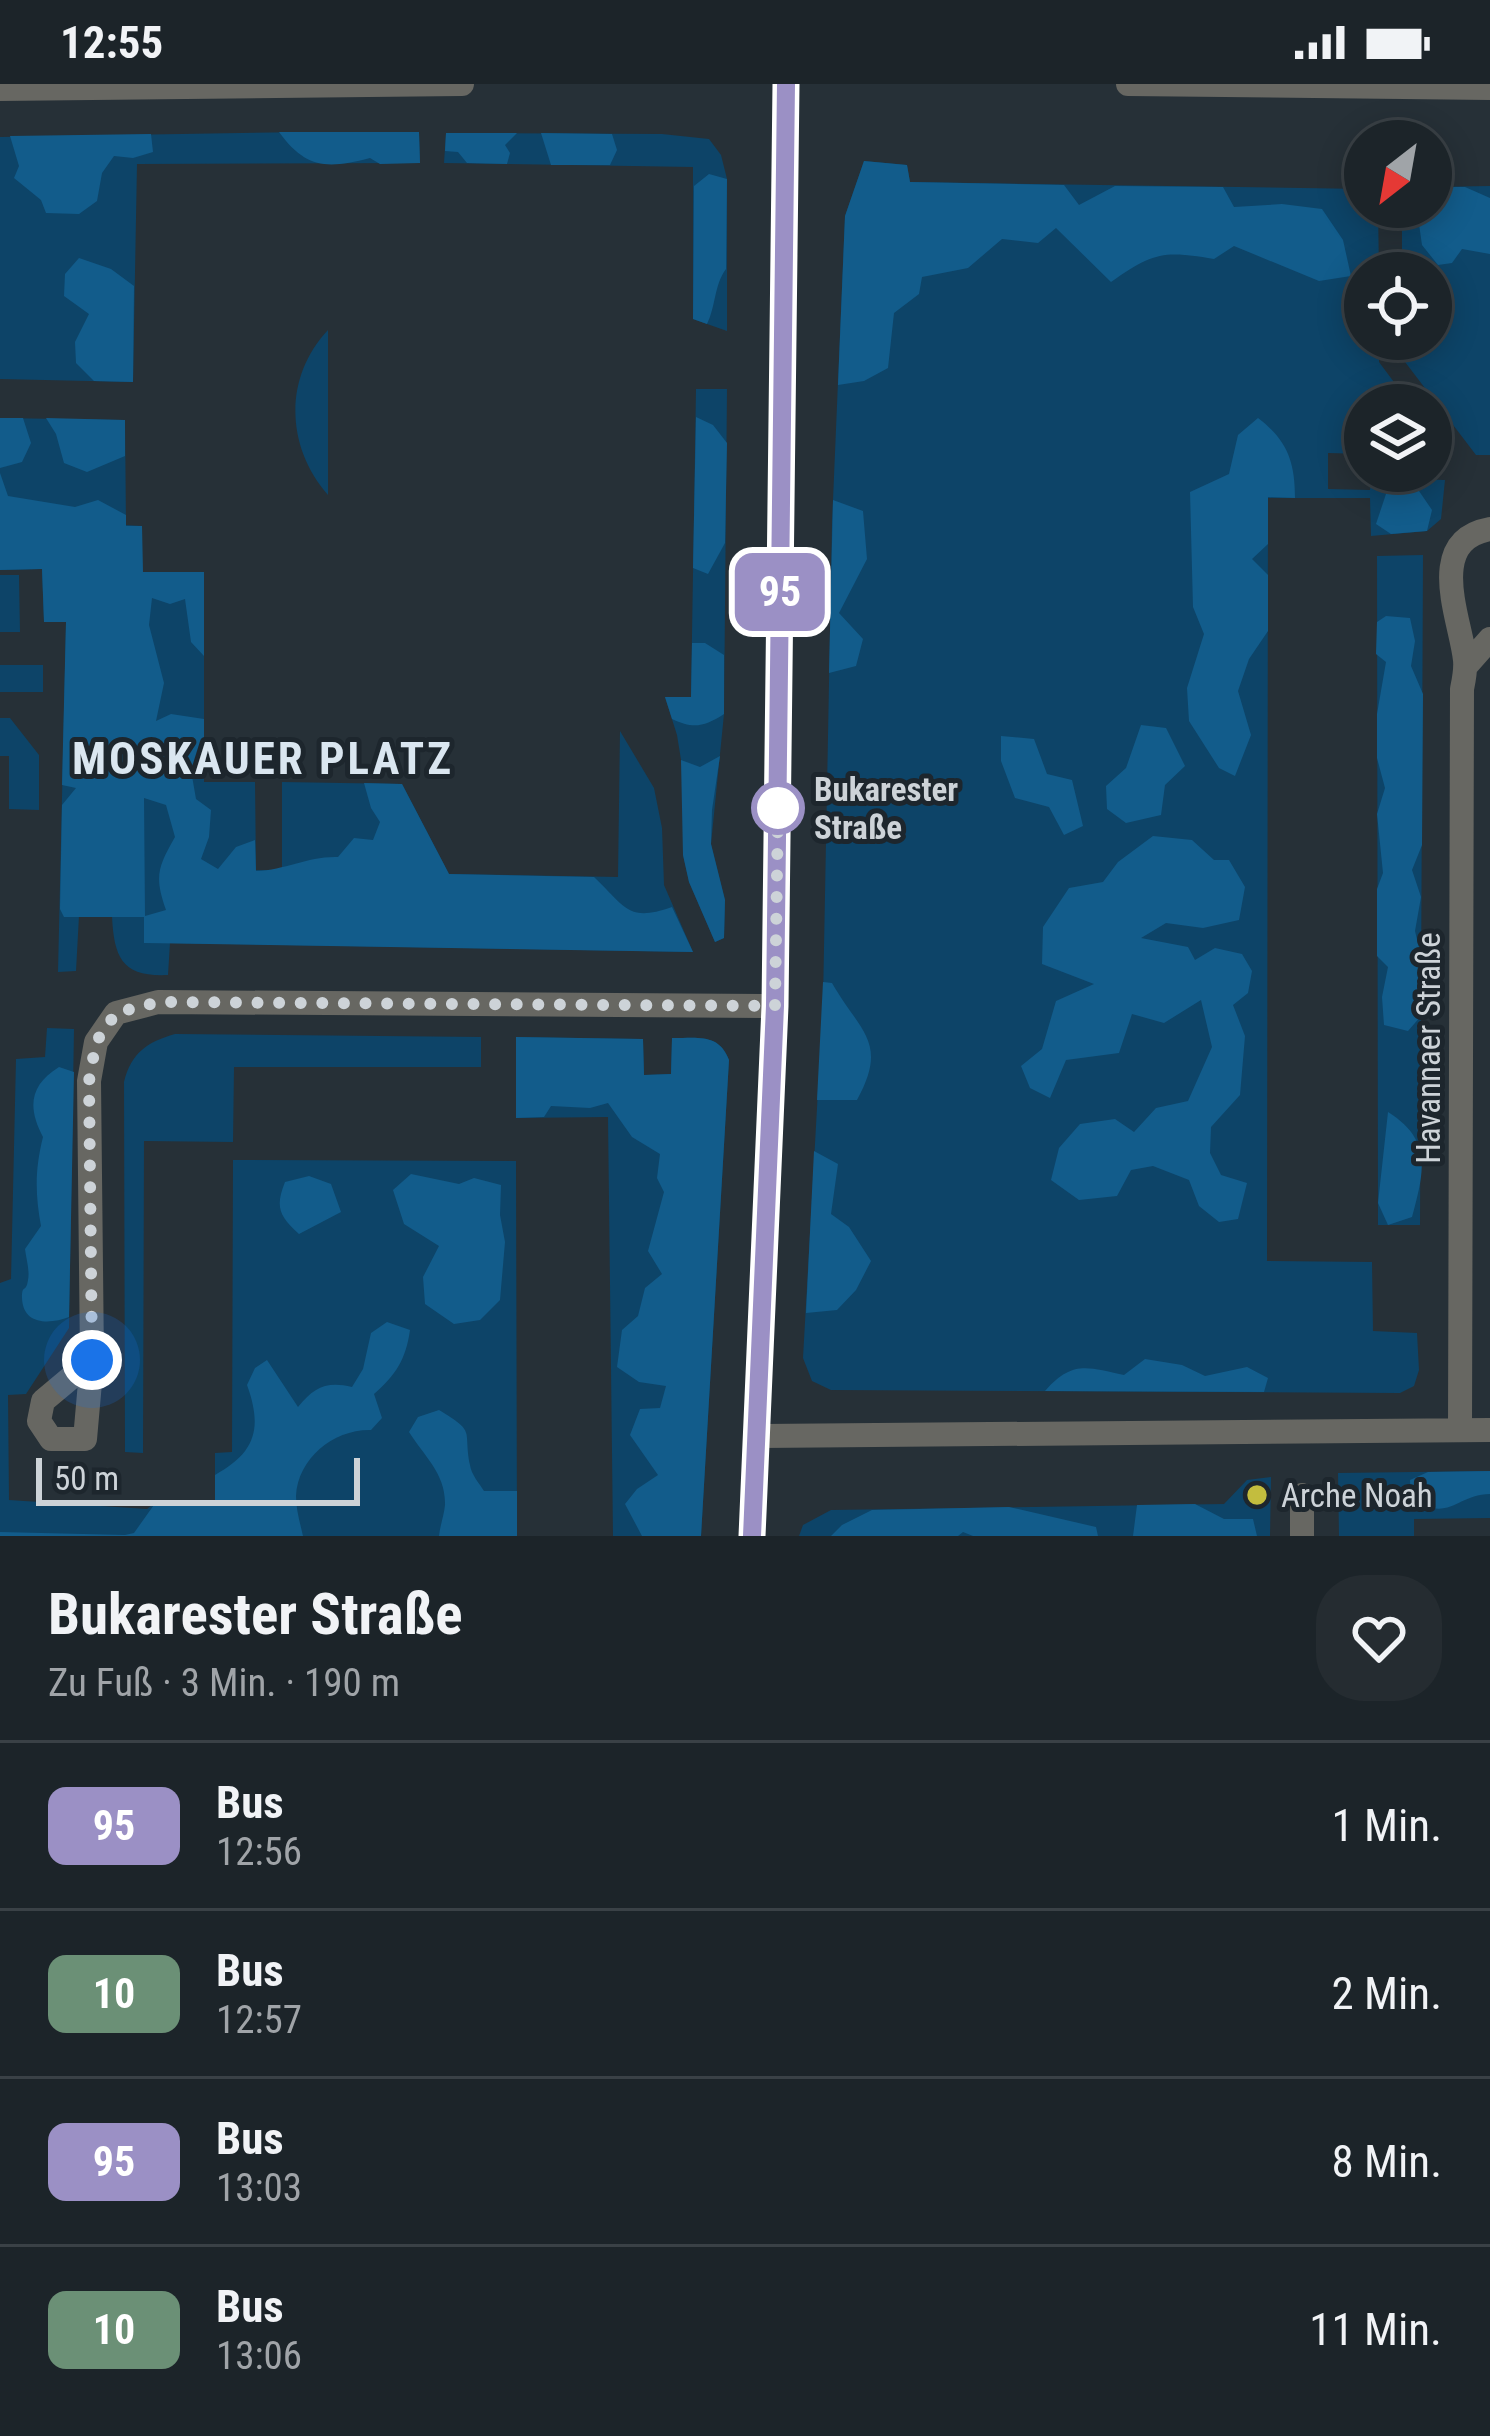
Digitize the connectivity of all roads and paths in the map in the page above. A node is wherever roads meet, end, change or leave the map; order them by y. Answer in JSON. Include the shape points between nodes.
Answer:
{"nodes":[{"id":1,"x":462,"y":84,"type":"edge"},
{"id":2,"x":786,"y":84,"type":"edge"},
{"id":3,"x":1128,"y":84,"type":"edge"},
{"id":4,"x":1357,"y":87,"type":"edge"},
{"id":5,"x":1490,"y":88,"type":"edge"},
{"id":6,"x":0,"y":89,"type":"edge"},
{"id":7,"x":1490,"y":529,"type":"edge"},
{"id":8,"x":1490,"y":639,"type":"edge"},
{"id":9,"x":1466,"y":666,"type":"junction"},
{"id":10,"x":775,"y":1006,"type":"junction"},
{"id":11,"x":92,"y":1360,"type":"dead end"},
{"id":12,"x":1460,"y":1430,"type":"junction"},
{"id":13,"x":1490,"y":1430,"type":"edge"},
{"id":14,"x":759,"y":1436,"type":"junction"},
{"id":15,"x":1302,"y":1495,"type":"dead end"},
{"id":16,"x":752,"y":1536,"type":"edge"},
{"id":17,"x":1302,"y":1536,"type":"edge"}],
"edges":[{"from":1,"to":6,"type":"street"},
{"from":2,"to":10,"type":"street"},
{"from":3,"to":4,"type":"street"},
{"from":4,"to":5,"type":"street"},
{"from":7,"to":9,"type":"street","name":"Havannaer Straße","via":[[1460,545],[1454,563],[1452,611]]},
{"from":8,"to":9,"type":"street"},
{"from":9,"to":12,"type":"street","name":"Havannaer Straße"},
{"from":10,"to":11,"type":"street","via":[[158,1002],[116,1013],[96,1042],[89,1081]]},
{"from":10,"to":14,"type":"street"},
{"from":12,"to":13,"type":"street"},
{"from":12,"to":14,"type":"street"},
{"from":14,"to":16,"type":"street"},
{"from":15,"to":17,"type":"street"}]}
